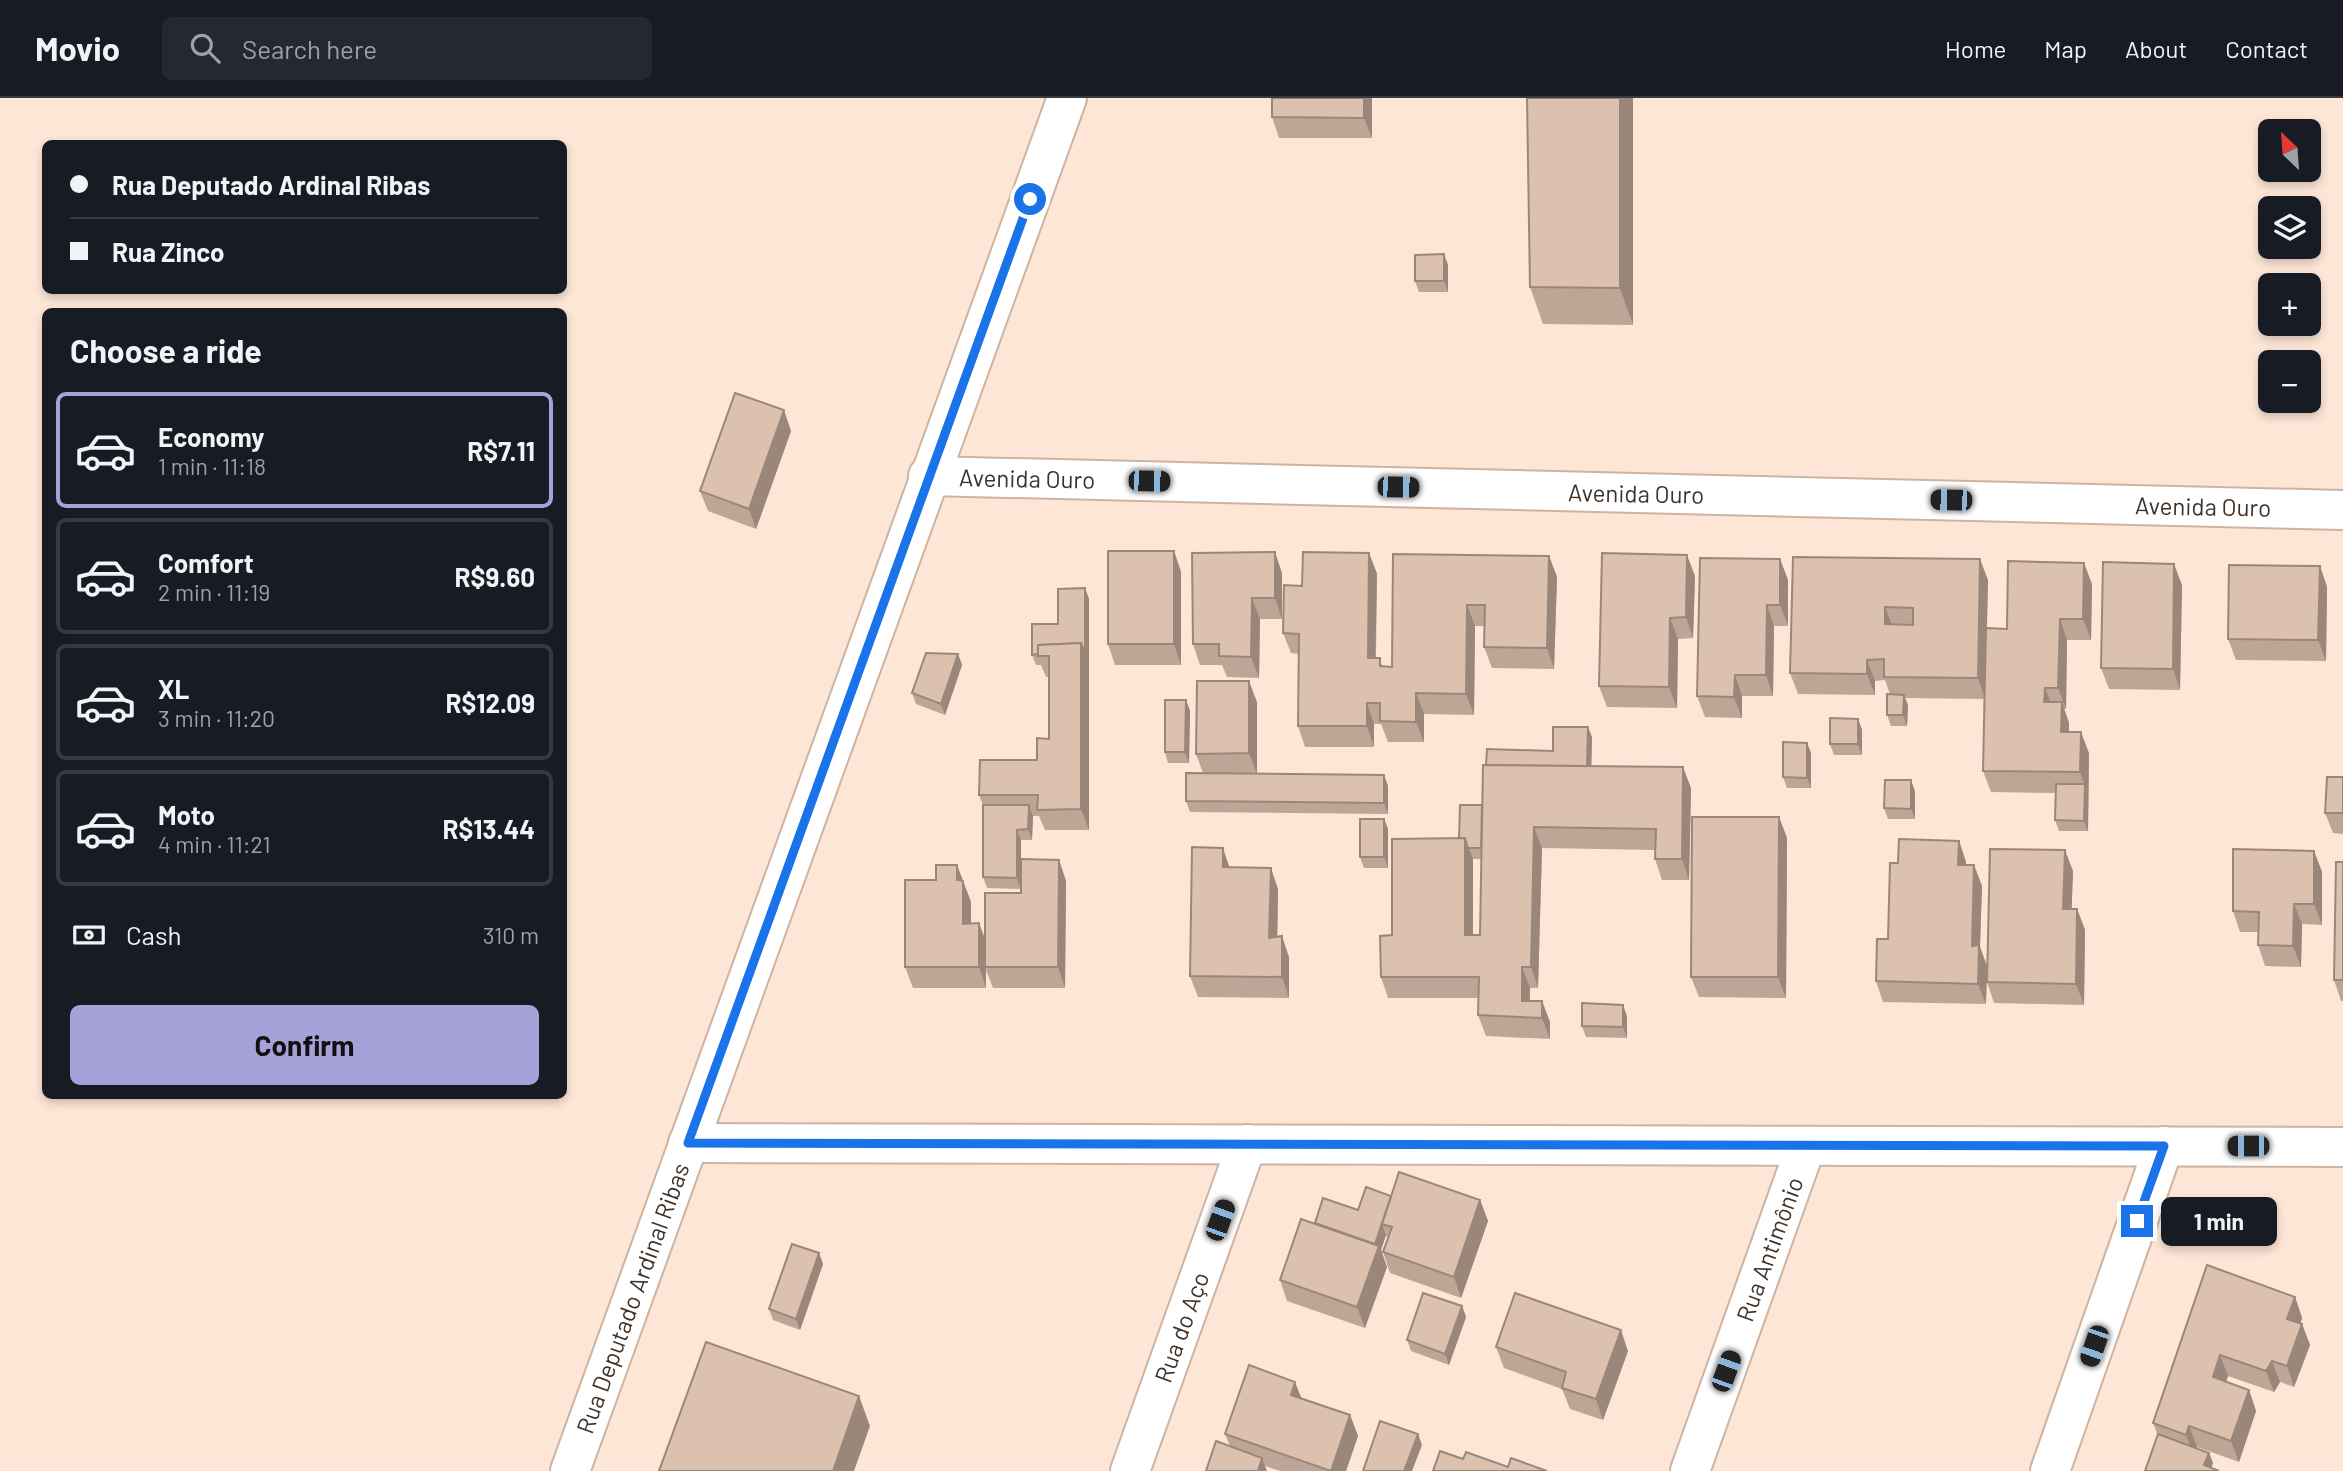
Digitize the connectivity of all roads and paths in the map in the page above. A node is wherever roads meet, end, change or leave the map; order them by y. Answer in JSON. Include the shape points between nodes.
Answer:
{"nodes":[{"id":1,"x":1067,"y":98,"type":"edge"},
{"id":2,"x":928,"y":476,"type":"junction"},
{"id":3,"x":2343,"y":510,"type":"edge"},
{"id":4,"x":688,"y":1143,"type":"junction"},
{"id":5,"x":1247,"y":1144,"type":"junction"},
{"id":6,"x":1806,"y":1146,"type":"junction"},
{"id":7,"x":2164,"y":1146,"type":"junction"},
{"id":8,"x":2343,"y":1147,"type":"edge"},
{"id":9,"x":570,"y":1471,"type":"edge"},
{"id":10,"x":1130,"y":1471,"type":"edge"},
{"id":11,"x":1690,"y":1471,"type":"edge"},
{"id":12,"x":2050,"y":1471,"type":"edge"}],
"edges":[{"from":1,"to":2,"type":"street","name":"Rua Deputado Ardinal Ribas"},
{"from":2,"to":3,"type":"street","name":"Avenida Ouro"},
{"from":2,"to":4,"type":"street","name":"Rua Deputado Ardinal Ribas"},
{"from":4,"to":5,"type":"street"},
{"from":4,"to":9,"type":"street","name":"Rua Deputado Ardinal Ribas"},
{"from":5,"to":6,"type":"street"},
{"from":5,"to":10,"type":"street","name":"Rua do Aço"},
{"from":6,"to":7,"type":"street"},
{"from":6,"to":11,"type":"street","name":"Rua Antimônio"},
{"from":7,"to":8,"type":"street"},
{"from":7,"to":12,"type":"street"}]}
